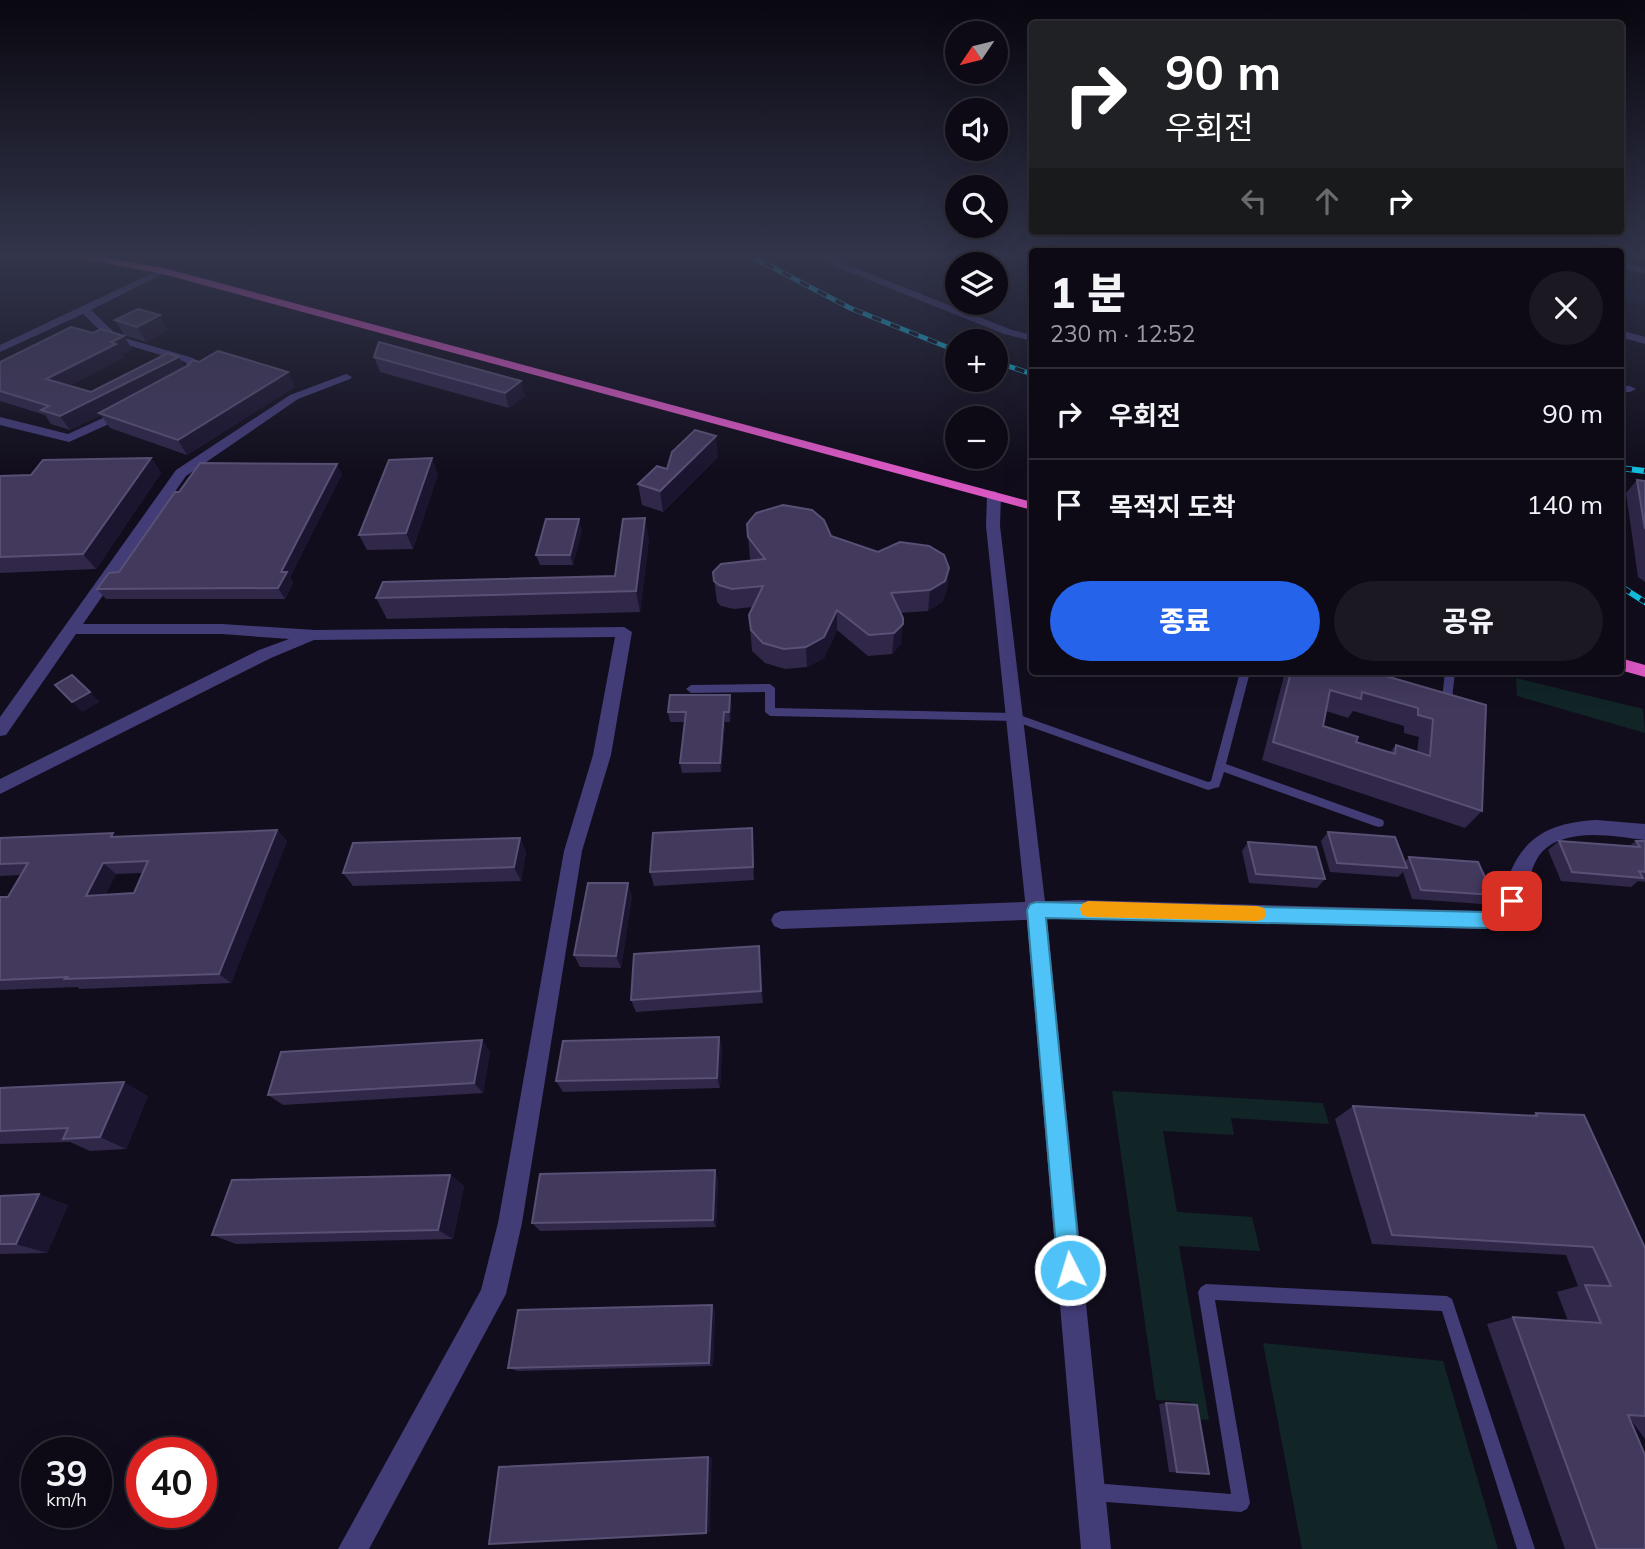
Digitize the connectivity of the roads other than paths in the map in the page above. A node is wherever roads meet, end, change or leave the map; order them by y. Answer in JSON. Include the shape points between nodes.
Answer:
{"nodes":[{"id":1,"x":48,"y":326,"type":"edge"},
{"id":2,"x":100,"y":326,"type":"edge"},
{"id":3,"x":369,"y":326,"type":"edge"},
{"id":4,"x":994,"y":326,"type":"edge"},
{"id":5,"x":1624,"y":334,"type":"edge"},
{"id":6,"x":1029,"y":337,"type":"edge"},
{"id":7,"x":1645,"y":341,"type":"edge"},
{"id":8,"x":0,"y":349,"type":"edge"},
{"id":9,"x":346,"y":377,"type":"dead end"},
{"id":10,"x":169,"y":388,"type":"edge"},
{"id":11,"x":135,"y":406,"type":"edge"},
{"id":12,"x":0,"y":421,"type":"edge"},
{"id":13,"x":994,"y":495,"type":"junction"},
{"id":14,"x":1029,"y":505,"type":"edge"},
{"id":15,"x":73,"y":629,"type":"junction"},
{"id":16,"x":315,"y":635,"type":"junction"},
{"id":17,"x":1624,"y":665,"type":"edge"},
{"id":18,"x":1645,"y":671,"type":"edge"},
{"id":19,"x":1244,"y":675,"type":"edge"},
{"id":20,"x":1450,"y":675,"type":"edge"},
{"id":21,"x":691,"y":689,"type":"dead end"},
{"id":22,"x":1433,"y":705,"type":"edge"},
{"id":23,"x":1014,"y":717,"type":"junction"},
{"id":24,"x":0,"y":730,"type":"edge"},
{"id":25,"x":1220,"y":766,"type":"junction"},
{"id":26,"x":0,"y":787,"type":"edge"},
{"id":27,"x":1379,"y":823,"type":"dead end"},
{"id":28,"x":1645,"y":832,"type":"edge"},
{"id":29,"x":1036,"y":910,"type":"junction"},
{"id":30,"x":781,"y":920,"type":"dead end"},
{"id":31,"x":1090,"y":1491,"type":"junction"},
{"id":32,"x":354,"y":1549,"type":"edge"},
{"id":33,"x":1096,"y":1549,"type":"edge"},
{"id":34,"x":1526,"y":1549,"type":"edge"}],
"edges":[{"from":1,"to":8,"type":"street"},
{"from":2,"to":10,"type":"street","via":[[114,338],[189,360],[196,370]]},
{"from":3,"to":13,"type":"highway"},
{"from":4,"to":6,"type":"street"},
{"from":5,"to":7,"type":"street"},
{"from":9,"to":15,"type":"street","via":[[294,397],[187,467]]},
{"from":11,"to":12,"type":"street","via":[[69,438]]},
{"from":13,"to":14,"type":"highway"},
{"from":13,"to":23,"type":"street","via":[[993,526]]},
{"from":15,"to":16,"type":"street","via":[[222,629]]},
{"from":15,"to":24,"type":"street"},
{"from":16,"to":26,"type":"street","via":[[265,654]]},
{"from":16,"to":32,"type":"street","via":[[624,632],[602,755],[573,851],[510,1223],[493,1294]]},
{"from":17,"to":18,"type":"highway"},
{"from":19,"to":25,"type":"lane"},
{"from":20,"to":22,"type":"lane","via":[[1446,709]]},
{"from":21,"to":23,"type":"lane","via":[[770,688],[770,712]]},
{"from":23,"to":25,"type":"lane","via":[[1208,786],[1215,784]]},
{"from":23,"to":29,"type":"street"},
{"from":25,"to":27,"type":"lane"},
{"from":28,"to":29,"type":"street","via":[[1586,826],[1551,834],[1527,854],[1512,901],[1486,920]]},
{"from":29,"to":30,"type":"street"},
{"from":29,"to":31,"type":"street"},
{"from":31,"to":33,"type":"street"},
{"from":31,"to":34,"type":"lane","via":[[1241,1503],[1206,1292],[1447,1304]]}]}
